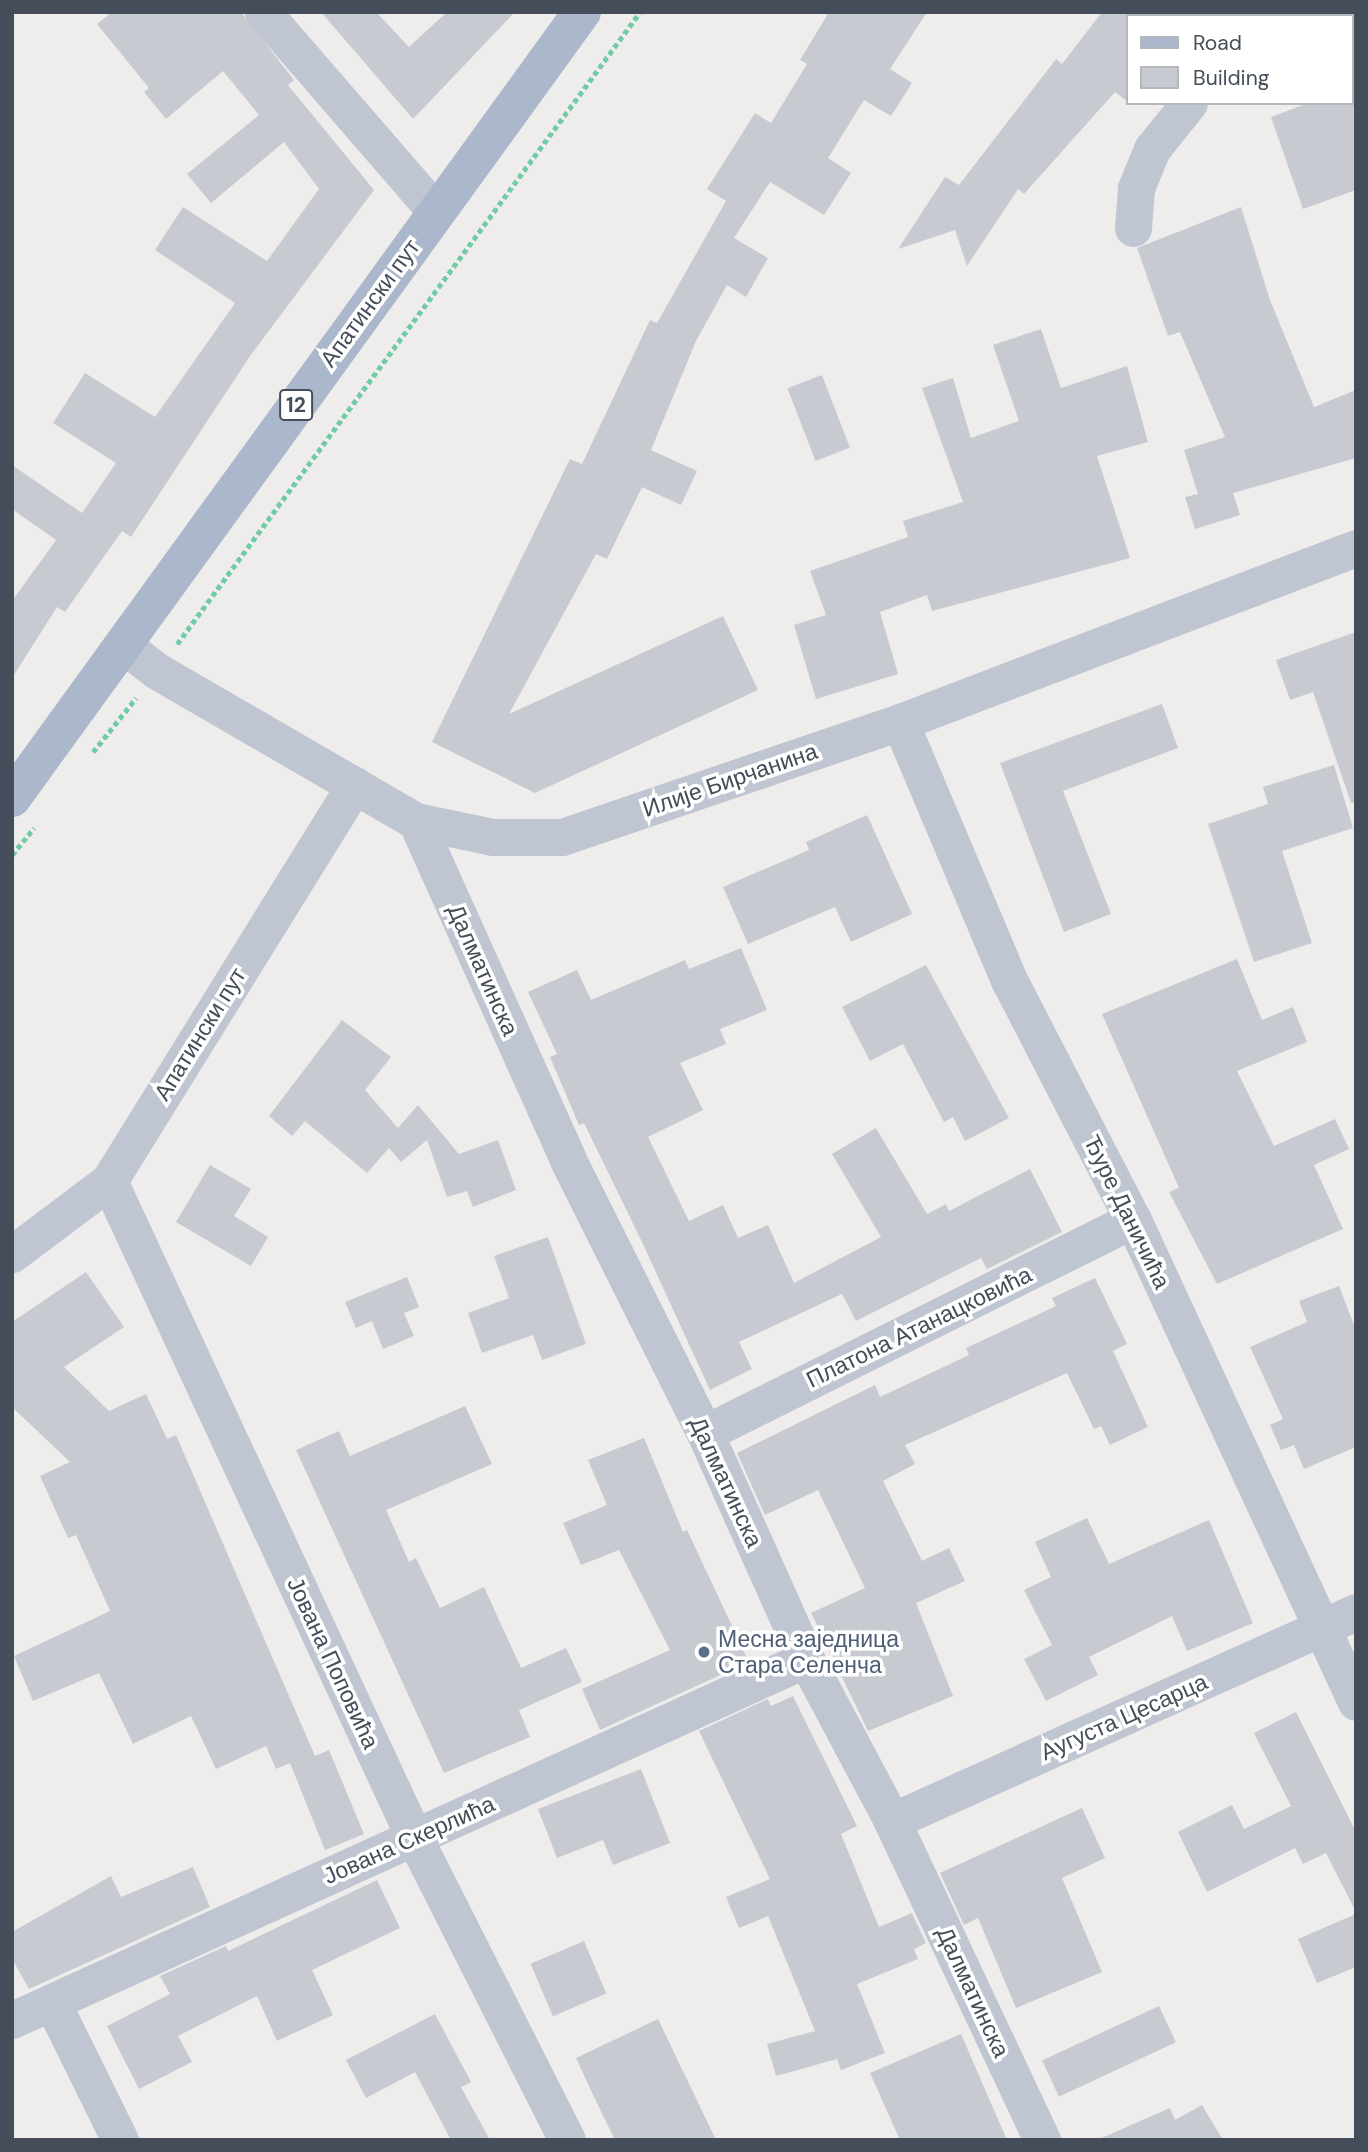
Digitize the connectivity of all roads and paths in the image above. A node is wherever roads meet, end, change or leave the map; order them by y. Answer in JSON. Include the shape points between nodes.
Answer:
{"nodes":[{"id":1,"x":262,"y":12,"type":"edge"},
{"id":2,"x":582,"y":12,"type":"edge"},
{"id":3,"x":639,"y":12,"type":"edge"},
{"id":4,"x":1187,"y":105,"type":"edge"},
{"id":5,"x":436,"y":212,"type":"junction"},
{"id":6,"x":1133,"y":228,"type":"dead end"},
{"id":7,"x":1356,"y":548,"type":"edge"},
{"id":8,"x":123,"y":645,"type":"junction"},
{"id":9,"x":158,"y":671,"type":"junction"},
{"id":10,"x":900,"y":722,"type":"junction"},
{"id":11,"x":89,"y":757,"type":"dead end"},
{"id":12,"x":355,"y":785,"type":"junction"},
{"id":13,"x":25,"y":810,"type":"edge"},
{"id":14,"x":416,"y":821,"type":"junction"},
{"id":15,"x":12,"y":855,"type":"edge"},
{"id":16,"x":109,"y":1181,"type":"junction"},
{"id":17,"x":1133,"y":1220,"type":"junction"},
{"id":18,"x":12,"y":1254,"type":"edge"},
{"id":19,"x":705,"y":1433,"type":"junction"},
{"id":20,"x":1356,"y":1612,"type":"edge"},
{"id":21,"x":1321,"y":1629,"type":"junction"},
{"id":22,"x":806,"y":1659,"type":"junction"},
{"id":23,"x":1356,"y":1702,"type":"edge"},
{"id":24,"x":892,"y":1821,"type":"junction"},
{"id":25,"x":414,"y":1838,"type":"junction"},
{"id":26,"x":52,"y":2002,"type":"junction"},
{"id":27,"x":12,"y":2020,"type":"edge"},
{"id":28,"x":120,"y":2140,"type":"edge"},
{"id":29,"x":567,"y":2140,"type":"edge"},
{"id":30,"x":1042,"y":2140,"type":"edge"}],
"edges":[{"from":1,"to":5,"type":"street"},
{"from":2,"to":5,"type":"main road","name":"Апатински пут","number":"12"},
{"from":3,"to":9,"type":"path"},
{"from":4,"to":6,"type":"street","via":[[1152,149],[1136,188]]},
{"from":5,"to":8,"type":"main road","name":"Апатински пут","number":"12"},
{"from":7,"to":10,"type":"street","name":"Илије Бирчанина"},
{"from":8,"to":9,"type":"street","name":"Илије Бирчанина"},
{"from":8,"to":13,"type":"main road","name":"Апатински пут","number":"12"},
{"from":9,"to":11,"type":"path"},
{"from":9,"to":12,"type":"street","name":"Илије Бирчанина"},
{"from":10,"to":14,"type":"street","name":"Илије Бирчанина","via":[[562,837],[493,837]]},
{"from":10,"to":17,"type":"street","name":"Ђуре Даничића","via":[[1009,980]]},
{"from":12,"to":14,"type":"street","name":"Илије Бирчанина"},
{"from":12,"to":16,"type":"street","name":"Апатински пут"},
{"from":13,"to":15,"type":"path"},
{"from":14,"to":19,"type":"street","name":"Далматинска","via":[[568,1160]]},
{"from":16,"to":18,"type":"street","name":"Апатински пут"},
{"from":16,"to":25,"type":"street","name":"Јована Поповића"},
{"from":17,"to":19,"type":"street","name":"Платона Атанацковића"},
{"from":17,"to":21,"type":"street","name":"Ђуре Даничића"},
{"from":19,"to":22,"type":"street","name":"Далматинска"},
{"from":20,"to":21,"type":"street","name":"Аугуста Цесарца"},
{"from":21,"to":23,"type":"street","name":"Ђуре Даничића"},
{"from":21,"to":24,"type":"street","name":"Аугуста Цесарца"},
{"from":22,"to":24,"type":"street","name":"Далматинска"},
{"from":22,"to":25,"type":"street","name":"Јована Скерлића"},
{"from":24,"to":30,"type":"street","name":"Далматинска"},
{"from":25,"to":26,"type":"street","name":"Јована Скерлића"},
{"from":25,"to":29,"type":"street","name":"Јована Поповића"},
{"from":26,"to":27,"type":"street","name":"Јована Скерлића"},
{"from":26,"to":28,"type":"street"}]}
